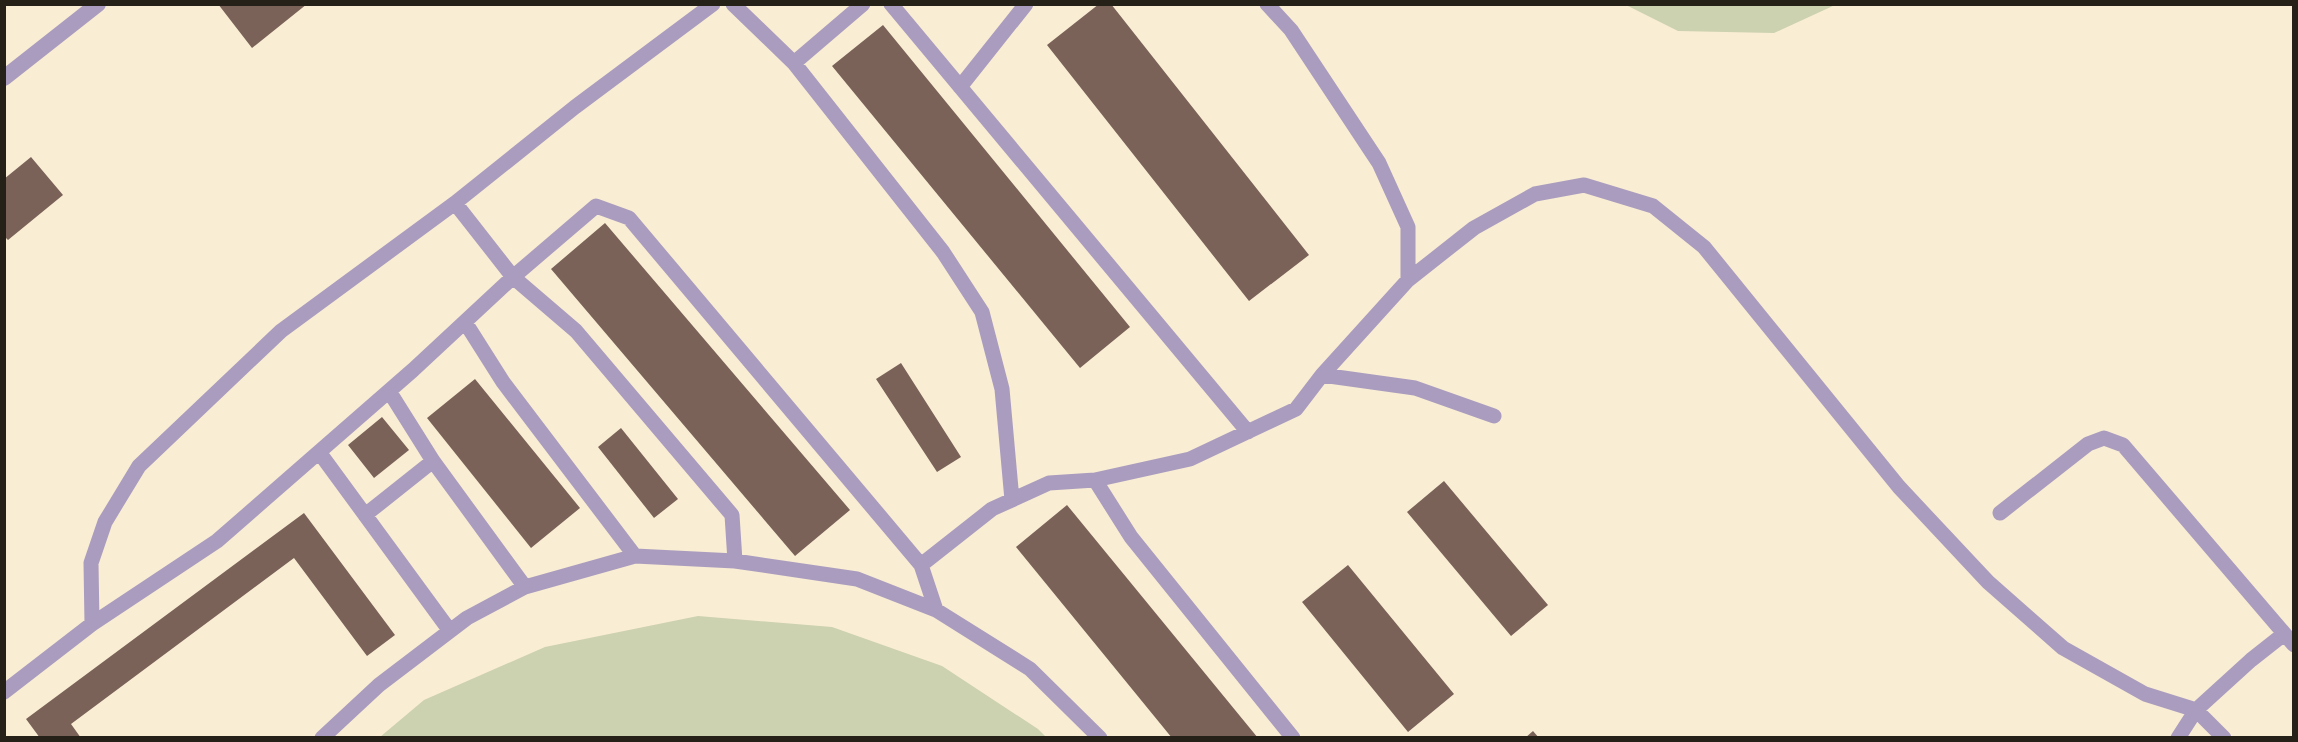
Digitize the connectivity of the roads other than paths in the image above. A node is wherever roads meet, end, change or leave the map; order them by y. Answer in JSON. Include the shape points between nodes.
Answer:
{"nodes":[{"id":1,"x":98,"y":4,"type":"edge"},
{"id":2,"x":713,"y":4,"type":"edge"},
{"id":3,"x":733,"y":4,"type":"edge"},
{"id":4,"x":863,"y":4,"type":"edge"},
{"id":5,"x":891,"y":4,"type":"edge"},
{"id":6,"x":1026,"y":4,"type":"edge"},
{"id":7,"x":1267,"y":4,"type":"edge"},
{"id":8,"x":795,"y":63,"type":"junction"},
{"id":9,"x":4,"y":78,"type":"edge"},
{"id":10,"x":960,"y":87,"type":"junction"},
{"id":11,"x":455,"y":203,"type":"junction"},
{"id":12,"x":513,"y":277,"type":"junction"},
{"id":13,"x":1408,"y":280,"type":"junction"},
{"id":14,"x":465,"y":322,"type":"junction"},
{"id":15,"x":1322,"y":375,"type":"junction"},
{"id":16,"x":389,"y":391,"type":"junction"},
{"id":17,"x":1494,"y":416,"type":"dead end"},
{"id":18,"x":1248,"y":432,"type":"junction"},
{"id":19,"x":319,"y":452,"type":"junction"},
{"id":20,"x":433,"y":461,"type":"junction"},
{"id":21,"x":1095,"y":480,"type":"junction"},
{"id":22,"x":1012,"y":500,"type":"junction"},
{"id":23,"x":2000,"y":513,"type":"dead end"},
{"id":24,"x":365,"y":516,"type":"junction"},
{"id":25,"x":635,"y":556,"type":"junction"},
{"id":26,"x":735,"y":561,"type":"junction"},
{"id":27,"x":921,"y":565,"type":"junction"},
{"id":28,"x":525,"y":587,"type":"junction"},
{"id":29,"x":936,"y":610,"type":"junction"},
{"id":30,"x":92,"y":624,"type":"junction"},
{"id":31,"x":450,"y":631,"type":"junction"},
{"id":32,"x":2289,"y":639,"type":"edge"},
{"id":33,"x":4,"y":692,"type":"edge"},
{"id":34,"x":2196,"y":710,"type":"junction"},
{"id":35,"x":322,"y":738,"type":"edge"},
{"id":36,"x":1100,"y":738,"type":"edge"},
{"id":37,"x":1293,"y":738,"type":"edge"},
{"id":38,"x":2178,"y":738,"type":"edge"},
{"id":39,"x":2224,"y":738,"type":"edge"}],
"edges":[{"from":1,"to":9,"type":"street"},
{"from":2,"to":11,"type":"lane"},
{"from":3,"to":8,"type":"lane"},
{"from":4,"to":8,"type":"lane"},
{"from":5,"to":10,"type":"lane"},
{"from":6,"to":10,"type":"lane"},
{"from":7,"to":13,"type":"lane","via":[[1291,30],[1379,163],[1408,227]]},
{"from":8,"to":22,"type":"lane","via":[[943,252],[982,312],[1002,389]]},
{"from":10,"to":18,"type":"lane"},
{"from":11,"to":12,"type":"lane"},
{"from":11,"to":30,"type":"lane","via":[[281,331],[139,466],[105,522],[91,563]]},
{"from":12,"to":14,"type":"lane"},
{"from":12,"to":26,"type":"lane","via":[[576,331],[732,515]]},
{"from":12,"to":27,"type":"lane","via":[[596,206],[629,218]]},
{"from":13,"to":15,"type":"lane"},
{"from":13,"to":34,"type":"lane","via":[[1474,228],[1535,194],[1584,185],[1653,206],[1704,247],[1899,487],[1988,582],[2063,648],[2145,694]]},
{"from":14,"to":16,"type":"lane"},
{"from":14,"to":25,"type":"lane","via":[[503,382]]},
{"from":15,"to":17,"type":"lane","via":[[1415,388]]},
{"from":15,"to":18,"type":"lane","via":[[1296,409]]},
{"from":16,"to":19,"type":"lane"},
{"from":16,"to":20,"type":"lane"},
{"from":18,"to":21,"type":"lane","via":[[1190,459]]},
{"from":19,"to":24,"type":"lane"},
{"from":19,"to":30,"type":"lane","via":[[218,540]]},
{"from":20,"to":24,"type":"lane"},
{"from":20,"to":28,"type":"lane"},
{"from":21,"to":22,"type":"lane","via":[[1049,483]]},
{"from":21,"to":37,"type":"lane","via":[[1131,537]]},
{"from":22,"to":27,"type":"lane","via":[[992,509]]},
{"from":23,"to":32,"type":"lane","via":[[2088,444],[2104,438],[2123,445]]},
{"from":24,"to":31,"type":"lane"},
{"from":25,"to":26,"type":"lane"},
{"from":25,"to":28,"type":"lane"},
{"from":26,"to":29,"type":"lane","via":[[857,579]]},
{"from":27,"to":29,"type":"lane"},
{"from":28,"to":31,"type":"lane"},
{"from":29,"to":36,"type":"lane","via":[[1030,669]]},
{"from":30,"to":33,"type":"lane"},
{"from":31,"to":35,"type":"lane","via":[[379,685]]},
{"from":32,"to":34,"type":"lane","via":[[2251,660]]},
{"from":34,"to":38,"type":"lane"},
{"from":34,"to":39,"type":"lane"}]}
